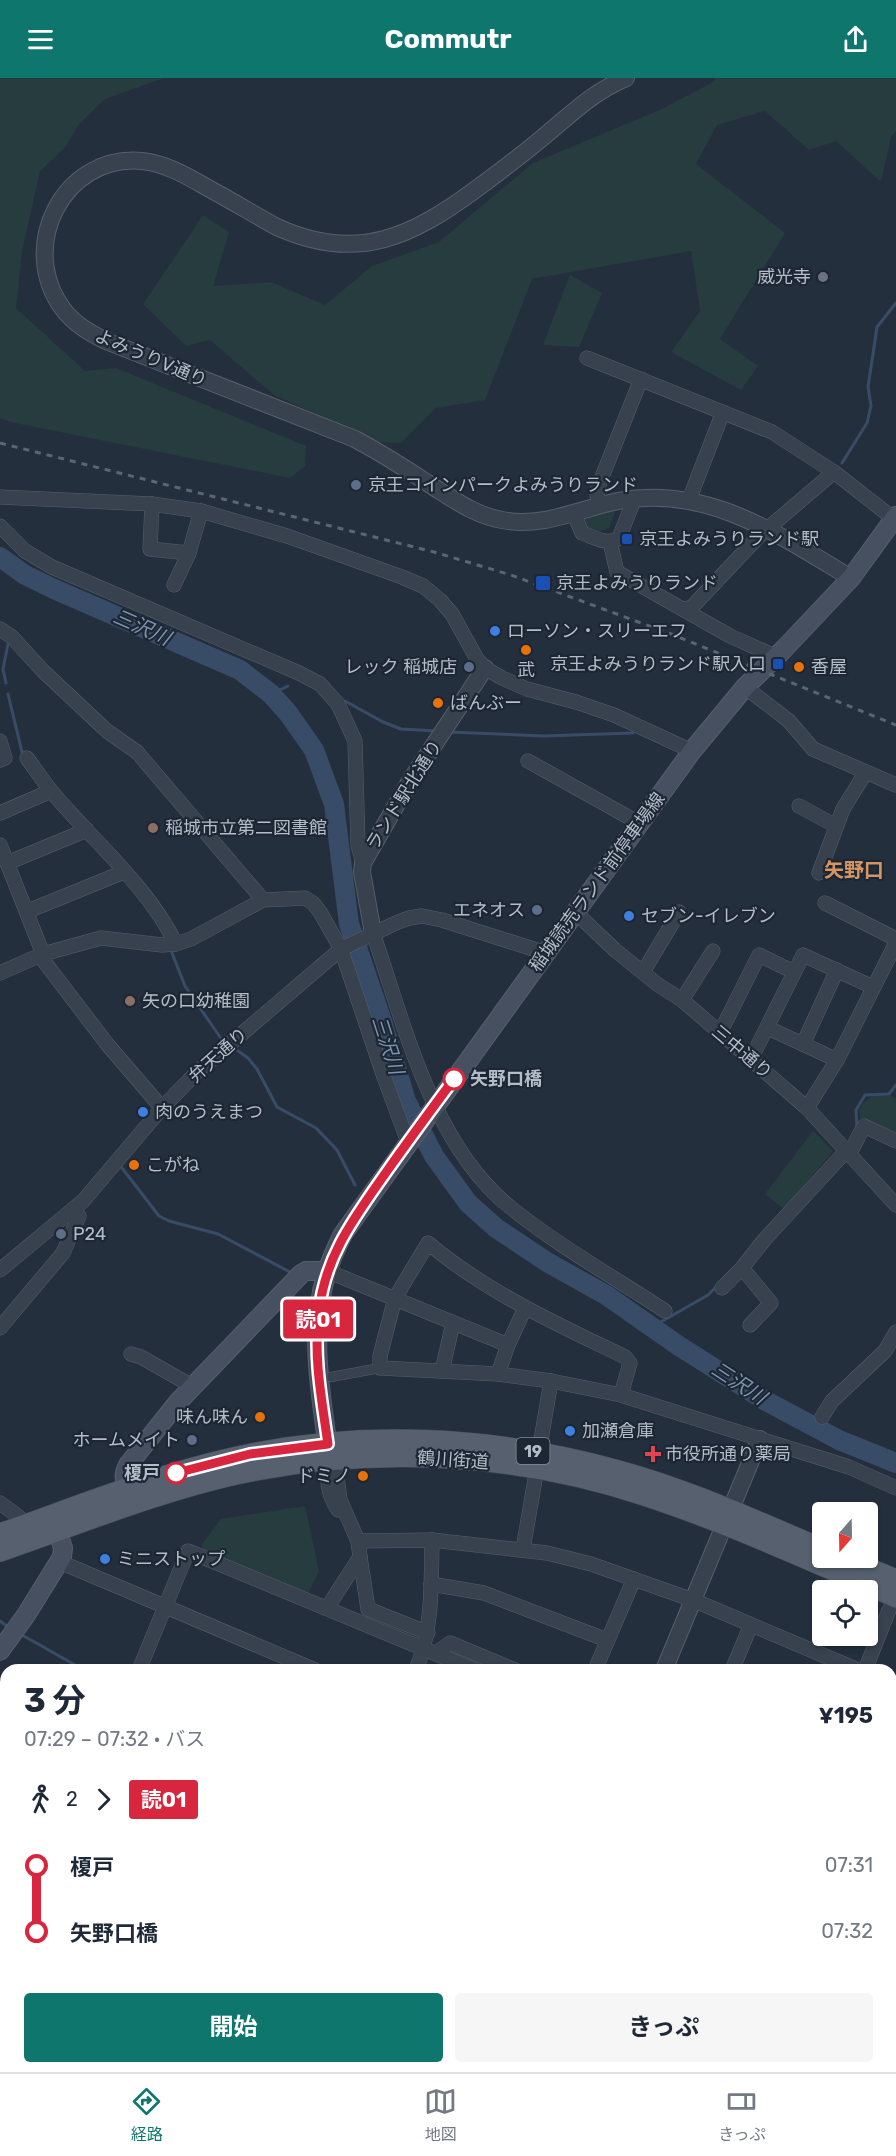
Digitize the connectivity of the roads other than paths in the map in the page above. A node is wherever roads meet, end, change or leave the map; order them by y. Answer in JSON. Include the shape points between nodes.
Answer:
{"nodes":[{"id":1,"x":626,"y":78,"type":"edge"},
{"id":2,"x":587,"y":358,"type":"dead end"},
{"id":3,"x":640,"y":379,"type":"junction"},
{"id":4,"x":723,"y":412,"type":"junction"},
{"id":5,"x":834,"y":472,"type":"junction"},
{"id":6,"x":0,"y":497,"type":"edge"},
{"id":7,"x":631,"y":499,"type":"junction"},
{"id":8,"x":689,"y":500,"type":"junction"},
{"id":9,"x":152,"y":504,"type":"junction"},
{"id":10,"x":600,"y":506,"type":"junction"},
{"id":11,"x":201,"y":511,"type":"junction"},
{"id":12,"x":574,"y":514,"type":"junction"},
{"id":13,"x":895,"y":517,"type":"edge"},
{"id":14,"x":0,"y":526,"type":"edge"},
{"id":15,"x":768,"y":528,"type":"junction"},
{"id":16,"x":610,"y":542,"type":"junction"},
{"id":17,"x":189,"y":553,"type":"junction"},
{"id":18,"x":850,"y":578,"type":"junction"},
{"id":19,"x":174,"y":585,"type":"dead end"},
{"id":20,"x":685,"y":609,"type":"junction"},
{"id":21,"x":0,"y":629,"type":"edge"},
{"id":22,"x":777,"y":657,"type":"junction"},
{"id":23,"x":485,"y":668,"type":"junction"},
{"id":24,"x":745,"y":687,"type":"junction"},
{"id":25,"x":0,"y":741,"type":"edge"},
{"id":26,"x":692,"y":751,"type":"junction"},
{"id":27,"x":27,"y":758,"type":"dead end"},
{"id":28,"x":0,"y":760,"type":"edge"},
{"id":29,"x":528,"y":760,"type":"dead end"},
{"id":30,"x":866,"y":772,"type":"junction"},
{"id":31,"x":896,"y":783,"type":"edge"},
{"id":32,"x":51,"y":791,"type":"junction"},
{"id":33,"x":799,"y":806,"type":"dead end"},
{"id":34,"x":0,"y":813,"type":"edge"},
{"id":35,"x":639,"y":822,"type":"junction"},
{"id":36,"x":836,"y":826,"type":"junction"},
{"id":37,"x":87,"y":830,"type":"junction"},
{"id":38,"x":0,"y":845,"type":"edge"},
{"id":39,"x":7,"y":863,"type":"junction"},
{"id":40,"x":363,"y":863,"type":"junction"},
{"id":41,"x":124,"y":872,"type":"junction"},
{"id":42,"x":819,"y":873,"type":"dead end"},
{"id":43,"x":263,"y":900,"type":"junction"},
{"id":44,"x":825,"y":903,"type":"dead end"},
{"id":45,"x":28,"y":911,"type":"junction"},
{"id":46,"x":680,"y":912,"type":"dead end"},
{"id":47,"x":576,"y":913,"type":"junction"},
{"id":48,"x":373,"y":933,"type":"junction"},
{"id":49,"x":896,"y":939,"type":"edge"},
{"id":50,"x":176,"y":944,"type":"junction"},
{"id":51,"x":896,"y":944,"type":"edge"},
{"id":52,"x":341,"y":949,"type":"junction"},
{"id":53,"x":713,"y":951,"type":"dead end"},
{"id":54,"x":546,"y":953,"type":"junction"},
{"id":55,"x":42,"y":955,"type":"junction"},
{"id":56,"x":891,"y":968,"type":"edge"},
{"id":57,"x":837,"y":970,"type":"junction"},
{"id":58,"x":643,"y":972,"type":"junction"},
{"id":59,"x":794,"y":972,"type":"junction"},
{"id":60,"x":0,"y":973,"type":"edge"},
{"id":61,"x":873,"y":987,"type":"junction"},
{"id":62,"x":681,"y":1000,"type":"junction"},
{"id":63,"x":768,"y":1028,"type":"junction"},
{"id":64,"x":720,"y":1033,"type":"junction"},
{"id":65,"x":803,"y":1044,"type":"junction"},
{"id":66,"x":752,"y":1059,"type":"junction"},
{"id":67,"x":837,"y":1060,"type":"junction"},
{"id":68,"x":162,"y":1108,"type":"junction"},
{"id":69,"x":807,"y":1108,"type":"junction"},
{"id":70,"x":432,"y":1109,"type":"junction"},
{"id":71,"x":410,"y":1140,"type":"junction"},
{"id":72,"x":896,"y":1141,"type":"edge"},
{"id":73,"x":845,"y":1149,"type":"junction"},
{"id":74,"x":896,"y":1205,"type":"edge"},
{"id":75,"x":73,"y":1210,"type":"junction"},
{"id":76,"x":742,"y":1268,"type":"junction"},
{"id":77,"x":0,"y":1270,"type":"edge"},
{"id":78,"x":327,"y":1272,"type":"junction"},
{"id":79,"x":722,"y":1288,"type":"dead end"},
{"id":80,"x":395,"y":1298,"type":"junction"},
{"id":81,"x":525,"y":1308,"type":"junction"},
{"id":82,"x":665,"y":1311,"type":"dead end"},
{"id":83,"x":453,"y":1323,"type":"junction"},
{"id":84,"x":750,"y":1325,"type":"dead end"},
{"id":85,"x":0,"y":1328,"type":"edge"},
{"id":86,"x":896,"y":1332,"type":"edge"},
{"id":87,"x":508,"y":1345,"type":"junction"},
{"id":88,"x":131,"y":1354,"type":"dead end"},
{"id":89,"x":380,"y":1368,"type":"junction"},
{"id":90,"x":442,"y":1371,"type":"junction"},
{"id":91,"x":498,"y":1374,"type":"junction"},
{"id":92,"x":332,"y":1377,"type":"dead end"},
{"id":93,"x":551,"y":1382,"type":"junction"},
{"id":94,"x":192,"y":1386,"type":"junction"},
{"id":95,"x":621,"y":1395,"type":"junction"},
{"id":96,"x":822,"y":1417,"type":"dead end"},
{"id":97,"x":760,"y":1440,"type":"junction"},
{"id":98,"x":329,"y":1452,"type":"junction"},
{"id":99,"x":538,"y":1460,"type":"junction"},
{"id":100,"x":896,"y":1488,"type":"edge"},
{"id":101,"x":128,"y":1490,"type":"junction"},
{"id":102,"x":0,"y":1503,"type":"edge"},
{"id":103,"x":727,"y":1518,"type":"junction"},
{"id":104,"x":55,"y":1524,"type":"junction"},
{"id":105,"x":24,"y":1526,"type":"junction"},
{"id":106,"x":0,"y":1534,"type":"edge"},
{"id":107,"x":432,"y":1540,"type":"junction"},
{"id":108,"x":358,"y":1541,"type":"junction"},
{"id":109,"x":812,"y":1546,"type":"edge"},
{"id":110,"x":523,"y":1549,"type":"junction"},
{"id":111,"x":0,"y":1551,"type":"edge"},
{"id":112,"x":360,"y":1557,"type":"junction"},
{"id":113,"x":60,"y":1562,"type":"junction"},
{"id":114,"x":867,"y":1568,"type":"edge"},
{"id":115,"x":634,"y":1579,"type":"junction"},
{"id":116,"x":896,"y":1580,"type":"edge"},
{"id":117,"x":431,"y":1584,"type":"junction"},
{"id":118,"x":693,"y":1600,"type":"junction"},
{"id":119,"x":893,"y":1604,"type":"edge"},
{"id":120,"x":166,"y":1605,"type":"junction"},
{"id":121,"x":327,"y":1608,"type":"junction"},
{"id":122,"x":751,"y":1625,"type":"junction"},
{"id":123,"x":428,"y":1634,"type":"junction"},
{"id":124,"x":607,"y":1640,"type":"junction"},
{"id":125,"x":0,"y":1651,"type":"edge"},
{"id":126,"x":431,"y":1651,"type":"junction"},
{"id":127,"x":141,"y":1664,"type":"edge"},
{"id":128,"x":301,"y":1664,"type":"edge"},
{"id":129,"x":421,"y":1664,"type":"edge"},
{"id":130,"x":461,"y":1664,"type":"edge"},
{"id":131,"x":501,"y":1664,"type":"edge"},
{"id":132,"x":597,"y":1664,"type":"edge"},
{"id":133,"x":666,"y":1664,"type":"edge"},
{"id":134,"x":735,"y":1664,"type":"edge"},
{"id":135,"x":844,"y":1664,"type":"edge"},
{"id":136,"x":868,"y":1664,"type":"edge"}],
"edges":[{"from":1,"to":12,"type":"street","name":"よみうりV通り","via":[[589,98],[440,216],[387,239],[355,244],[306,238],[277,227],[177,171],[139,161],[103,167],[79,181],[59,202],[45,240],[45,266],[54,295],[74,321],[97,337],[355,439],[458,503],[488,517],[534,522]]},
{"from":2,"to":3,"type":"street"},
{"from":3,"to":4,"type":"street"},
{"from":3,"to":10,"type":"street","via":[[598,487]]},
{"from":4,"to":5,"type":"street","via":[[771,432]]},
{"from":4,"to":8,"type":"street"},
{"from":5,"to":13,"type":"street"},
{"from":5,"to":15,"type":"street"},
{"from":6,"to":9,"type":"street"},
{"from":7,"to":8,"type":"street","name":"よみうりV通り"},
{"from":7,"to":10,"type":"street","name":"よみうりV通り"},
{"from":7,"to":16,"type":"street","via":[[619,538]]},
{"from":8,"to":15,"type":"street","name":"よみうりV通り"},
{"from":9,"to":11,"type":"street"},
{"from":9,"to":17,"type":"street","via":[[150,549]]},
{"from":10,"to":12,"type":"street","name":"よみうりV通り"},
{"from":11,"to":17,"type":"street"},
{"from":11,"to":23,"type":"street","via":[[287,536],[423,586],[452,614]]},
{"from":12,"to":16,"type":"street","via":[[582,533]]},
{"from":13,"to":18,"type":"main road","name":"稲城読売ランド前停車場線"},
{"from":14,"to":40,"type":"street","via":[[26,551],[52,567],[320,684],[338,704],[355,741],[358,845]]},
{"from":15,"to":18,"type":"street","name":"よみうりV通り"},
{"from":15,"to":20,"type":"street","via":[[692,607]]},
{"from":16,"to":20,"type":"street","via":[[617,572]]},
{"from":17,"to":19,"type":"street"},
{"from":18,"to":22,"type":"main road","name":"稲城読売ランド前停車場線"},
{"from":20,"to":22,"type":"street","via":[[730,636]]},
{"from":21,"to":43,"type":"street","via":[[107,730],[137,752]]},
{"from":22,"to":24,"type":"main road","name":"稲城読売ランド前停車場線"},
{"from":23,"to":26,"type":"street","via":[[513,684],[597,709]]},
{"from":23,"to":40,"type":"street","name":"ランド駅北通り","via":[[410,781]]},
{"from":24,"to":26,"type":"main road","name":"稲城読売ランド前停車場線"},
{"from":24,"to":30,"type":"street","via":[[789,721],[813,749]]},
{"from":25,"to":28,"type":"street","via":[[5,758]]},
{"from":26,"to":35,"type":"main road","name":"稲城読売ランド前停車場線"},
{"from":27,"to":32,"type":"street"},
{"from":29,"to":35,"type":"street"},
{"from":30,"to":31,"type":"street"},
{"from":30,"to":36,"type":"street"},
{"from":32,"to":34,"type":"street"},
{"from":32,"to":37,"type":"street"},
{"from":33,"to":36,"type":"street"},
{"from":35,"to":47,"type":"main road","name":"稲城読売ランド前停車場線"},
{"from":36,"to":42,"type":"street"},
{"from":37,"to":39,"type":"street"},
{"from":37,"to":41,"type":"street"},
{"from":38,"to":39,"type":"street"},
{"from":39,"to":45,"type":"street"},
{"from":40,"to":48,"type":"street","name":"ランド駅北通り"},
{"from":41,"to":45,"type":"street"},
{"from":41,"to":50,"type":"street","via":[[165,923]]},
{"from":43,"to":50,"type":"street"},
{"from":43,"to":52,"type":"street","via":[[305,898],[313,903]]},
{"from":44,"to":49,"type":"street"},
{"from":45,"to":55,"type":"street"},
{"from":46,"to":58,"type":"street"},
{"from":47,"to":54,"type":"main road","name":"稲城読売ランド前停車場線"},
{"from":47,"to":58,"type":"street","name":"三中通り"},
{"from":48,"to":52,"type":"street","name":"弁天通り"},
{"from":48,"to":54,"type":"street","name":"弁天通り","via":[[422,916]]},
{"from":48,"to":70,"type":"street"},
{"from":50,"to":55,"type":"street","via":[[101,938]]},
{"from":51,"to":56,"type":"street"},
{"from":52,"to":68,"type":"street","name":"弁天通り","via":[[197,1072]]},
{"from":52,"to":71,"type":"street","via":[[384,1077]]},
{"from":53,"to":62,"type":"street"},
{"from":54,"to":70,"type":"main road","name":"稲城読売ランド前停車場線"},
{"from":55,"to":60,"type":"street"},
{"from":55,"to":68,"type":"street","via":[[107,1044]]},
{"from":56,"to":61,"type":"street"},
{"from":57,"to":59,"type":"street","via":[[803,955]]},
{"from":57,"to":61,"type":"street"},
{"from":57,"to":65,"type":"street"},
{"from":58,"to":62,"type":"street","name":"三中通り"},
{"from":59,"to":63,"type":"street"},
{"from":59,"to":64,"type":"street","via":[[759,955]]},
{"from":61,"to":67,"type":"street"},
{"from":62,"to":64,"type":"street","name":"三中通り"},
{"from":63,"to":65,"type":"street"},
{"from":63,"to":66,"type":"street"},
{"from":64,"to":66,"type":"street","name":"三中通り"},
{"from":65,"to":67,"type":"street"},
{"from":66,"to":69,"type":"street","name":"三中通り"},
{"from":67,"to":69,"type":"street"},
{"from":68,"to":75,"type":"street","name":"弁天通り"},
{"from":69,"to":73,"type":"street","name":"三中通り"},
{"from":70,"to":71,"type":"main road","name":"稲城読売ランド前停車場線"},
{"from":70,"to":82,"type":"street","via":[[484,1182],[509,1206]]},
{"from":71,"to":78,"type":"main road","name":"稲城読売ランド前停車場線","via":[[350,1223]]},
{"from":72,"to":73,"type":"street","via":[[864,1126]]},
{"from":73,"to":74,"type":"street","name":"三中通り"},
{"from":73,"to":76,"type":"street"},
{"from":75,"to":77,"type":"street","name":"弁天通り"},
{"from":75,"to":85,"type":"street","via":[[79,1216],[63,1253]]},
{"from":76,"to":79,"type":"street"},
{"from":76,"to":84,"type":"street","via":[[771,1303]]},
{"from":78,"to":80,"type":"street"},
{"from":78,"to":94,"type":"main road","via":[[301,1274]]},
{"from":78,"to":98,"type":"main road","name":"稲城読売ランド前停車場線","via":[[317,1337]]},
{"from":80,"to":81,"type":"street","via":[[428,1243],[452,1264]]},
{"from":80,"to":83,"type":"street"},
{"from":80,"to":89,"type":"street"},
{"from":81,"to":87,"type":"street"},
{"from":81,"to":95,"type":"street","via":[[625,1357],[630,1363]]},
{"from":83,"to":87,"type":"street"},
{"from":83,"to":90,"type":"street"},
{"from":86,"to":96,"type":"street","via":[[885,1351],[832,1401]]},
{"from":87,"to":91,"type":"street"},
{"from":88,"to":94,"type":"street"},
{"from":89,"to":90,"type":"street"},
{"from":89,"to":92,"type":"street"},
{"from":90,"to":91,"type":"street"},
{"from":91,"to":93,"type":"street"},
{"from":93,"to":95,"type":"street"},
{"from":93,"to":99,"type":"street"},
{"from":94,"to":101,"type":"main road","via":[[128,1465],[124,1472]]},
{"from":95,"to":97,"type":"street"},
{"from":97,"to":100,"type":"street","via":[[849,1467]]},
{"from":97,"to":103,"type":"street"},
{"from":98,"to":99,"type":"main road","name":"鶴川街道","number":"19"},
{"from":98,"to":101,"type":"main road","name":"鶴川街道","number":"19","via":[[289,1448],[233,1458]]},
{"from":98,"to":104,"type":"main road","name":"鶴川街道","number":"19"},
{"from":98,"to":108,"type":"street","via":[[327,1488]]},
{"from":99,"to":103,"type":"main road","name":"鶴川街道","number":"19","via":[[620,1471]]},
{"from":99,"to":110,"type":"street"},
{"from":101,"to":104,"type":"main road","name":"鶴川街道","number":"19"},
{"from":102,"to":105,"type":"street","via":[[19,1517]]},
{"from":103,"to":109,"type":"main road","name":"鶴川街道","number":"19"},
{"from":103,"to":118,"type":"street"},
{"from":103,"to":119,"type":"main road","name":"鶴川街道","number":"19"},
{"from":104,"to":105,"type":"main road","name":"鶴川街道","number":"19"},
{"from":104,"to":111,"type":"main road","name":"鶴川街道","number":"19"},
{"from":104,"to":113,"type":"main road","via":[[63,1548]]},
{"from":105,"to":106,"type":"main road","name":"鶴川街道","number":"19"},
{"from":107,"to":108,"type":"street"},
{"from":107,"to":110,"type":"street"},
{"from":107,"to":117,"type":"street"},
{"from":108,"to":112,"type":"street"},
{"from":110,"to":115,"type":"street","via":[[591,1564]]},
{"from":112,"to":121,"type":"street"},
{"from":112,"to":123,"type":"street","via":[[368,1609]]},
{"from":113,"to":120,"type":"street"},
{"from":113,"to":125,"type":"main road"},
{"from":114,"to":116,"type":"main road"},
{"from":115,"to":118,"type":"street"},
{"from":115,"to":124,"type":"street"},
{"from":117,"to":123,"type":"street"},
{"from":117,"to":124,"type":"street","via":[[484,1593]]},
{"from":118,"to":122,"type":"street"},
{"from":118,"to":133,"type":"street"},
{"from":119,"to":136,"type":"street"},
{"from":120,"to":121,"type":"street","via":[[188,1551]]},
{"from":120,"to":127,"type":"street"},
{"from":120,"to":128,"type":"street"},
{"from":121,"to":126,"type":"street"},
{"from":122,"to":134,"type":"street"},
{"from":122,"to":135,"type":"street"},
{"from":123,"to":126,"type":"street"},
{"from":124,"to":132,"type":"street"},
{"from":126,"to":129,"type":"street"},
{"from":126,"to":130,"type":"street"},
{"from":126,"to":131,"type":"street","via":[[450,1643]]}]}
